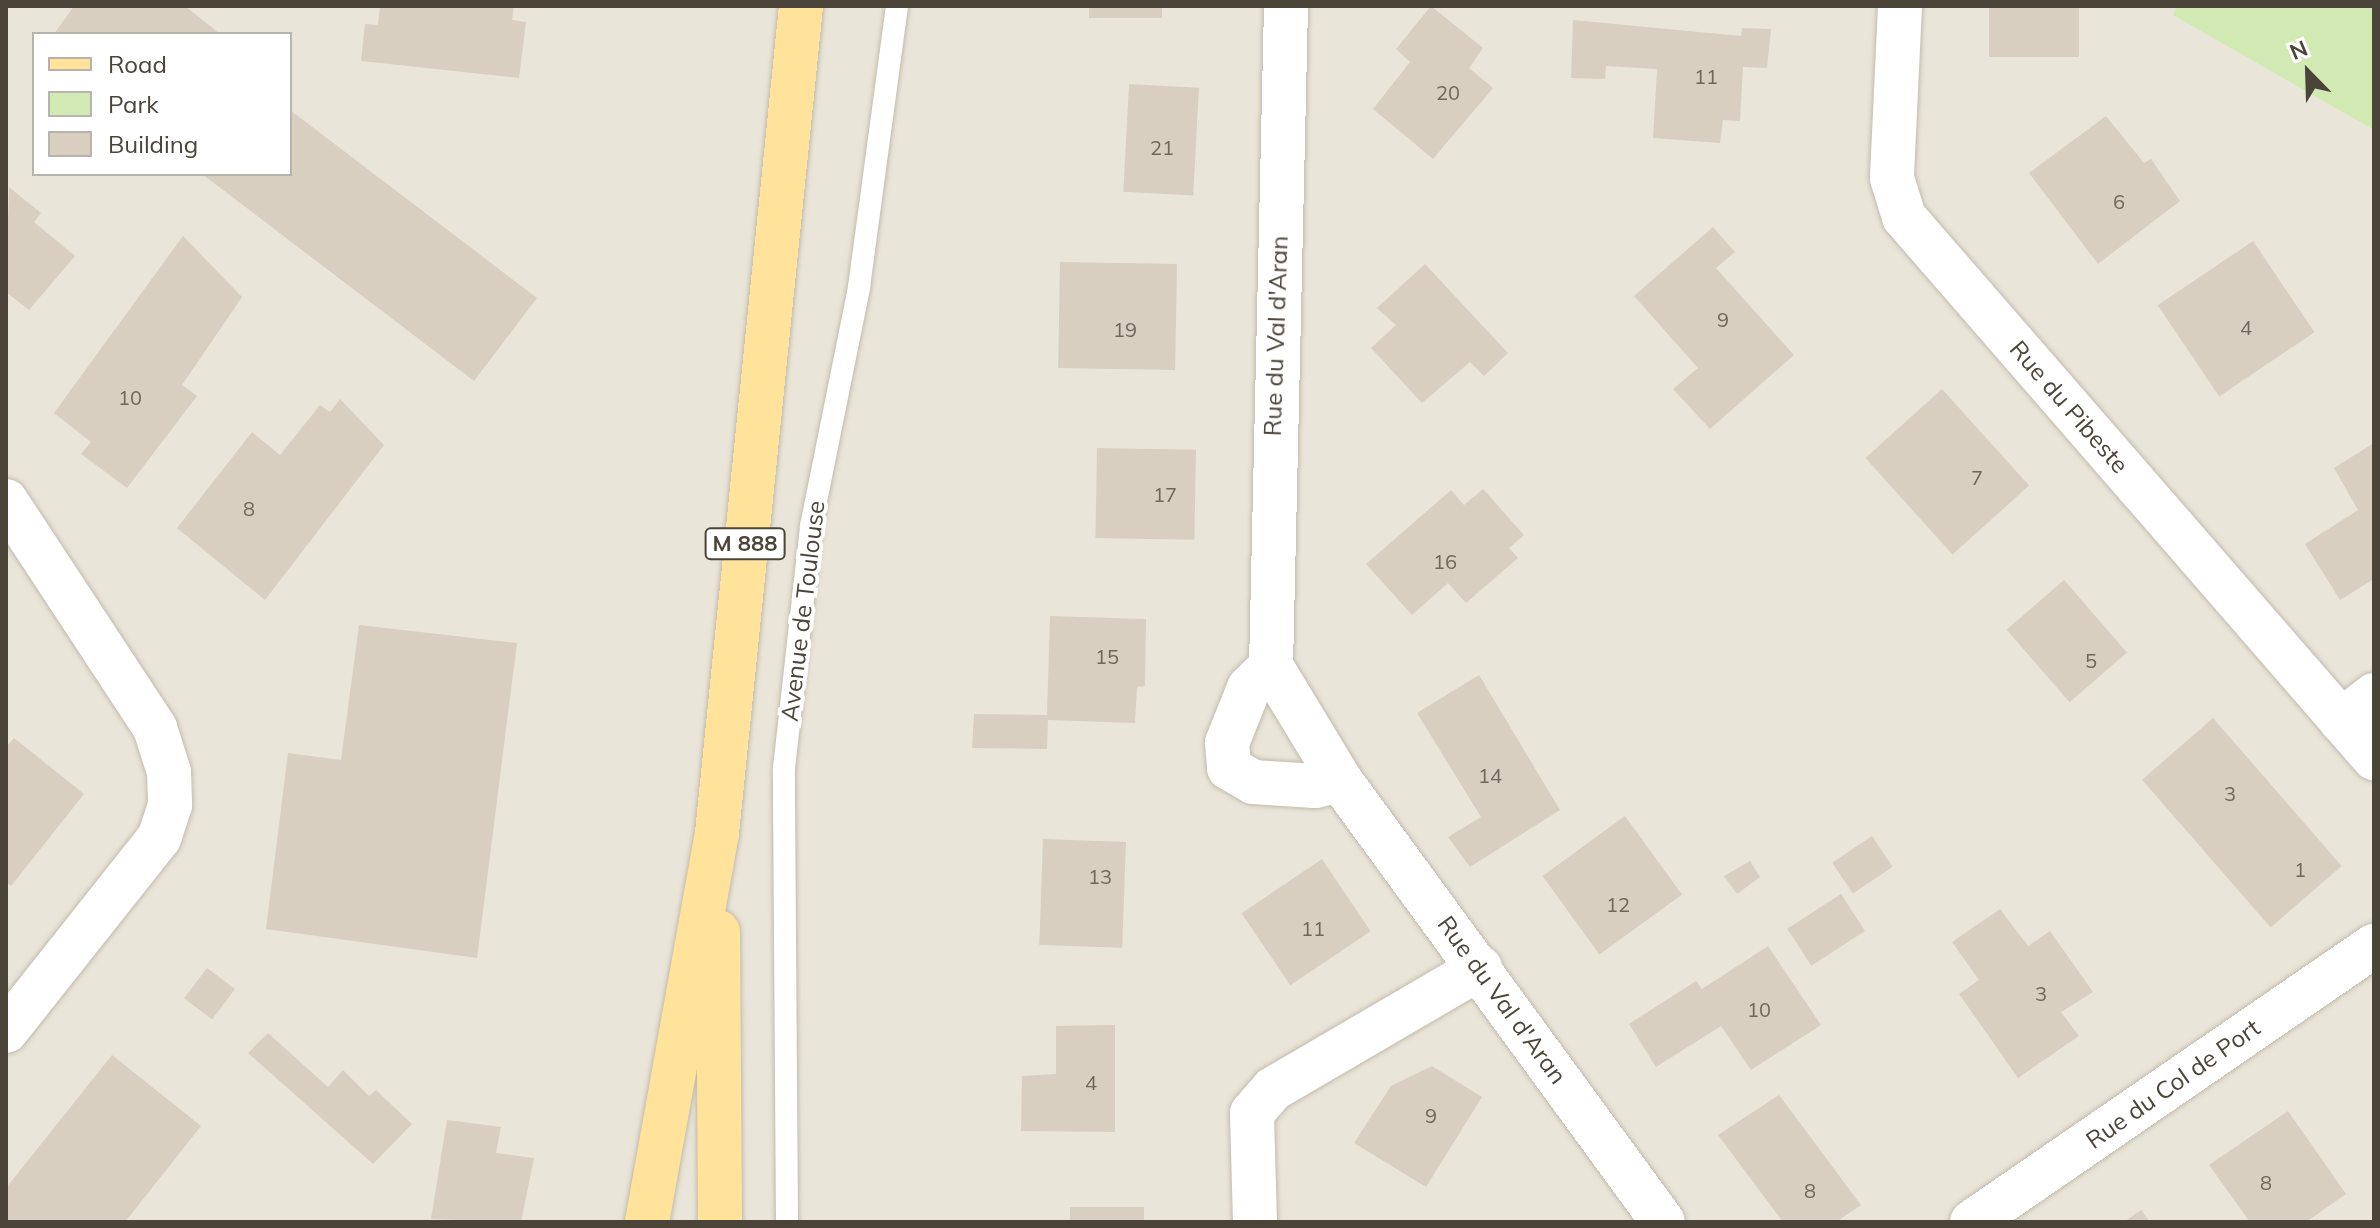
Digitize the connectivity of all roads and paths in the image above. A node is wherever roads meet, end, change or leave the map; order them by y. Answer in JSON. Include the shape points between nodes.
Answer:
{"nodes":[{"id":1,"x":801,"y":6,"type":"edge"},
{"id":2,"x":897,"y":6,"type":"edge"},
{"id":3,"x":1286,"y":6,"type":"edge"},
{"id":4,"x":1900,"y":6,"type":"edge"},
{"id":5,"x":6,"y":501,"type":"edge"},
{"id":6,"x":1271,"y":666,"type":"junction"},
{"id":7,"x":2358,"y":708,"type":"edge"},
{"id":8,"x":2374,"y":758,"type":"edge"},
{"id":9,"x":1340,"y":780,"type":"junction"},
{"id":10,"x":717,"y":833,"type":"junction"},
{"id":11,"x":2374,"y":946,"type":"edge"},
{"id":12,"x":1480,"y":968,"type":"junction"},
{"id":13,"x":6,"y":1031,"type":"edge"},
{"id":14,"x":647,"y":1222,"type":"edge"},
{"id":15,"x":720,"y":1222,"type":"edge"},
{"id":16,"x":787,"y":1222,"type":"edge"},
{"id":17,"x":1255,"y":1222,"type":"edge"},
{"id":18,"x":1663,"y":1222,"type":"edge"},
{"id":19,"x":1972,"y":1222,"type":"edge"}],
"edges":[{"from":1,"to":10,"type":"main road","number":"M 888"},
{"from":2,"to":16,"type":"lane","name":"Avenue de Toulouse","via":[[859,287],[811,526],[784,768]]},
{"from":3,"to":6,"type":"street","name":"Rue du Val d'Aran"},
{"from":4,"to":7,"type":"street","name":"Rue du Pibeste","via":[[1892,178],[1904,217]]},
{"from":5,"to":13,"type":"street","via":[[155,728],[169,772],[170,805],[159,838]]},
{"from":6,"to":9,"type":"street","name":"Rue du Val d'Aran"},
{"from":6,"to":9,"type":"street","via":[[1249,688],[1227,743],[1229,768],[1253,782],[1315,786]]},
{"from":7,"to":8,"type":"street","name":"Rue du Pibeste"},
{"from":9,"to":12,"type":"street","name":"Rue du Val d'Aran"},
{"from":10,"to":14,"type":"main road","number":"M 888"},
{"from":10,"to":15,"type":"main road","number":"M 888"},
{"from":11,"to":19,"type":"street","name":"Rue du Col de Port"},
{"from":12,"to":17,"type":"street","via":[[1273,1089],[1252,1113]]},
{"from":12,"to":18,"type":"street","name":"Rue du Val d'Aran"}]}
